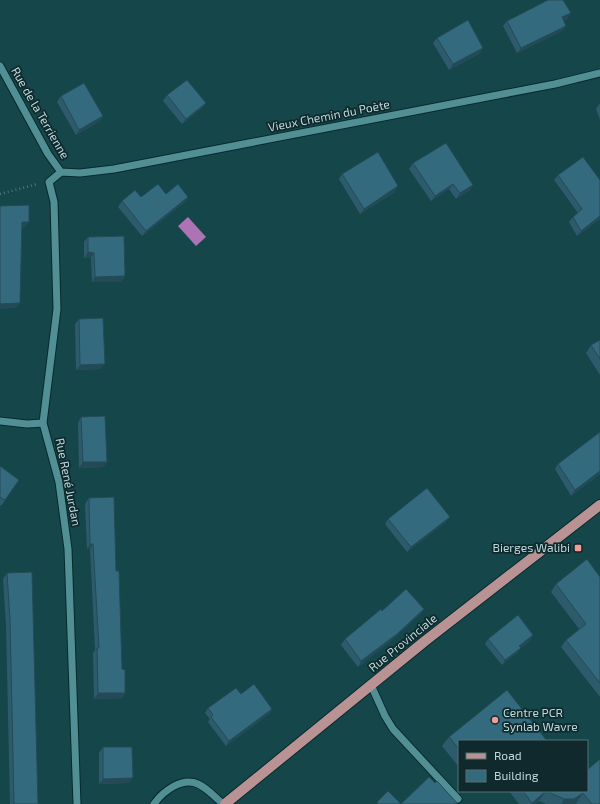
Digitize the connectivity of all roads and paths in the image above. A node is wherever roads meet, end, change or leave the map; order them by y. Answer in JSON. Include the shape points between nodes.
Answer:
{"nodes":[{"id":1,"x":0,"y":66,"type":"edge"},
{"id":2,"x":600,"y":73,"type":"edge"},
{"id":3,"x":61,"y":172,"type":"junction"},
{"id":4,"x":25,"y":186,"type":"dead end"},
{"id":5,"x":0,"y":194,"type":"edge"},
{"id":6,"x":0,"y":421,"type":"edge"},
{"id":7,"x":43,"y":423,"type":"junction"},
{"id":8,"x":600,"y":505,"type":"edge"},
{"id":9,"x":371,"y":685,"type":"junction"},
{"id":10,"x":458,"y":799,"type":"dead end"},
{"id":11,"x":77,"y":804,"type":"edge"},
{"id":12,"x":154,"y":804,"type":"edge"},
{"id":13,"x":224,"y":804,"type":"edge"}],
"edges":[{"from":1,"to":3,"type":"street","name":"Rue de la Terrienne","via":[[48,154]]},
{"from":2,"to":3,"type":"street","name":"Vieux Chemin du Poète","via":[[555,84],[114,169],[80,173]]},
{"from":3,"to":7,"type":"street","name":"Rue René Jurdan","via":[[49,182],[54,202],[57,309]]},
{"from":4,"to":5,"type":"path"},
{"from":6,"to":7,"type":"street"},
{"from":7,"to":11,"type":"street","name":"Rue René Jurdan","via":[[59,482],[68,549]]},
{"from":8,"to":9,"type":"main road","name":"Rue Provinciale"},
{"from":9,"to":10,"type":"street","via":[[393,729]]},
{"from":9,"to":13,"type":"main road","name":"Rue Provinciale"},
{"from":12,"to":13,"type":"street","via":[[180,783],[197,783]]}]}
